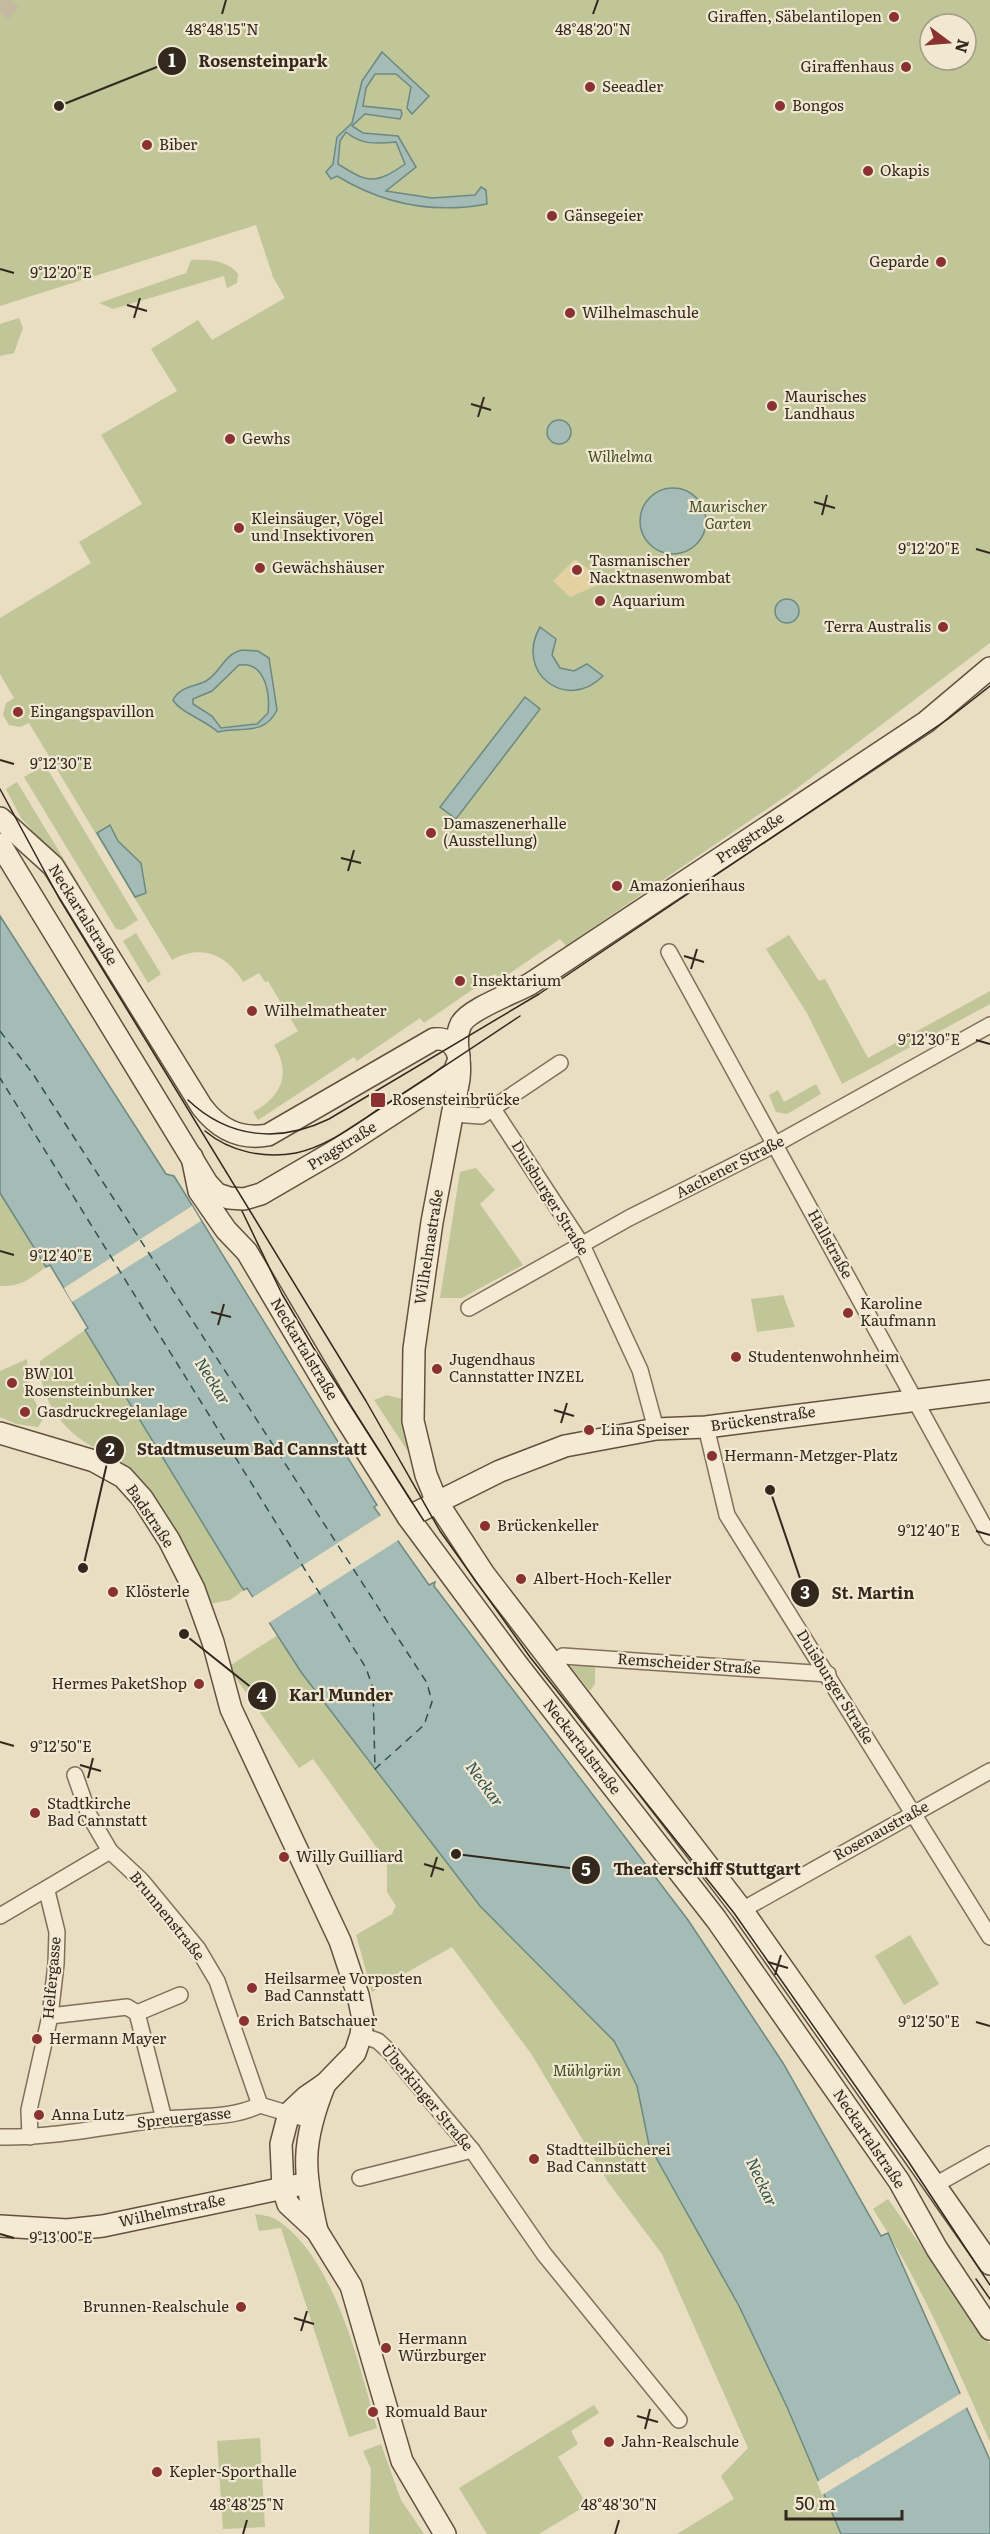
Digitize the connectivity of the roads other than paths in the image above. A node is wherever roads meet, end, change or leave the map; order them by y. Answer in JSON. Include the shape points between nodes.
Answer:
{"nodes":[{"id":1,"x":990,"y":669,"type":"edge"},
{"id":2,"x":0,"y":818,"type":"edge"},
{"id":3,"x":0,"y":844,"type":"edge"},
{"id":4,"x":669,"y":952,"type":"dead end"},
{"id":5,"x":471,"y":1013,"type":"junction"},
{"id":6,"x":990,"y":1025,"type":"edge"},
{"id":7,"x":405,"y":1055,"type":"junction"},
{"id":8,"x":459,"y":1058,"type":"junction"},
{"id":9,"x":560,"y":1064,"type":"dead end"},
{"id":10,"x":493,"y":1109,"type":"junction"},
{"id":11,"x":453,"y":1114,"type":"junction"},
{"id":12,"x":210,"y":1117,"type":"joint"},
{"id":13,"x":776,"y":1144,"type":"junction"},
{"id":14,"x":192,"y":1157,"type":"junction"},
{"id":15,"x":215,"y":1192,"type":"joint"},
{"id":16,"x":582,"y":1245,"type":"junction"},
{"id":17,"x":469,"y":1308,"type":"dead end"},
{"id":18,"x":990,"y":1391,"type":"edge"},
{"id":19,"x":915,"y":1399,"type":"junction"},
{"id":20,"x":706,"y":1426,"type":"junction"},
{"id":21,"x":656,"y":1429,"type":"junction"},
{"id":22,"x":0,"y":1433,"type":"edge"},
{"id":23,"x":437,"y":1502,"type":"junction"},
{"id":24,"x":413,"y":1515,"type":"junction"},
{"id":25,"x":990,"y":1537,"type":"edge"},
{"id":26,"x":552,"y":1663,"type":"junction"},
{"id":27,"x":828,"y":1674,"type":"junction"},
{"id":28,"x":990,"y":1771,"type":"edge"},
{"id":29,"x":75,"y":1775,"type":"dead end"},
{"id":30,"x":912,"y":1813,"type":"junction"},
{"id":31,"x":110,"y":1851,"type":"junction"},
{"id":32,"x":47,"y":1891,"type":"junction"},
{"id":33,"x":742,"y":1910,"type":"junction"},
{"id":34,"x":0,"y":1916,"type":"edge"},
{"id":35,"x":990,"y":1937,"type":"edge"},
{"id":36,"x":180,"y":1995,"type":"dead end"},
{"id":37,"x":137,"y":2013,"type":"junction"},
{"id":38,"x":50,"y":2016,"type":"junction"},
{"id":39,"x":361,"y":2035,"type":"junction"},
{"id":40,"x":326,"y":2085,"type":"junction"},
{"id":41,"x":260,"y":2105,"type":"junction"},
{"id":42,"x":289,"y":2113,"type":"junction"},
{"id":43,"x":164,"y":2119,"type":"junction"},
{"id":44,"x":310,"y":2120,"type":"junction"},
{"id":45,"x":0,"y":2137,"type":"edge"},
{"id":46,"x":30,"y":2137,"type":"junction"},
{"id":47,"x":472,"y":2150,"type":"junction"},
{"id":48,"x":990,"y":2154,"type":"edge"},
{"id":49,"x":360,"y":2178,"type":"dead end"},
{"id":50,"x":308,"y":2183,"type":"junction"},
{"id":51,"x":935,"y":2185,"type":"junction"},
{"id":52,"x":283,"y":2188,"type":"junction"},
{"id":53,"x":0,"y":2226,"type":"edge"},
{"id":54,"x":317,"y":2230,"type":"junction"},
{"id":55,"x":990,"y":2264,"type":"edge"},
{"id":56,"x":990,"y":2329,"type":"edge"},
{"id":57,"x":679,"y":2420,"type":"dead end"},
{"id":58,"x":446,"y":2534,"type":"edge"}],
"edges":[{"from":1,"to":5,"type":"main road","name":"Pragstraße","via":[[926,722],[530,984]]},
{"from":2,"to":12,"type":"main road","name":"Neckartalstraße","via":[[53,866]]},
{"from":3,"to":14,"type":"main road","name":"Neckartalstraße"},
{"from":4,"to":13,"type":"street","name":"Hallstraße"},
{"from":5,"to":7,"type":"main road","name":"Pragstraße","via":[[459,1014],[419,1035]]},
{"from":5,"to":8,"type":"main road","via":[[460,1026]]},
{"from":6,"to":13,"type":"street","name":"Aachener Straße"},
{"from":7,"to":8,"type":"main road","via":[[438,1038],[452,1043]]},
{"from":7,"to":12,"type":"main road","name":"Pragstraße","via":[[271,1133],[255,1137],[230,1131]]},
{"from":8,"to":11,"type":"main road","name":"Wilhelmastraße"},
{"from":8,"to":15,"type":"main road","name":"Pragstraße","via":[[454,1072],[437,1085],[276,1187],[244,1199],[226,1198]]},
{"from":9,"to":10,"type":"street"},
{"from":10,"to":11,"type":"street","via":[[481,1116]]},
{"from":10,"to":16,"type":"street","name":"Duisburger Straße"},
{"from":11,"to":23,"type":"main road","name":"Wilhelmastraße","via":[[419,1300],[412,1387],[418,1445]]},
{"from":13,"to":16,"type":"street","name":"Aachener Straße"},
{"from":13,"to":19,"type":"street","name":"Hallstraße"},
{"from":14,"to":15,"type":"main road","name":"Neckartalstraße"},
{"from":14,"to":24,"type":"main road","name":"Neckartalstraße","via":[[199,1191],[220,1222],[244,1246],[344,1416]]},
{"from":16,"to":17,"type":"street","name":"Aachener Straße"},
{"from":16,"to":21,"type":"street","name":"Duisburger Straße","via":[[640,1370]]},
{"from":18,"to":19,"type":"main road","name":"Brückenstraße"},
{"from":19,"to":20,"type":"main road","name":"Brückenstraße"},
{"from":19,"to":25,"type":"street","name":"Hallstraße"},
{"from":20,"to":21,"type":"main road","name":"Brückenstraße"},
{"from":20,"to":27,"type":"street","name":"Duisburger Straße","via":[[727,1515]]},
{"from":21,"to":23,"type":"main road","name":"Brückenstraße","via":[[550,1450]]},
{"from":22,"to":39,"type":"main road","name":"Badstraße","via":[[94,1461],[123,1477],[169,1540],[213,1642],[231,1709],[346,1957],[363,2019]]},
{"from":23,"to":24,"type":"main road","name":"Brückenstraße"},
{"from":23,"to":26,"type":"main road","name":"Neckartalstraße","via":[[484,1574]]},
{"from":24,"to":56,"type":"main road","name":"Neckartalstraße","via":[[517,1664],[716,1919],[899,2181],[937,2249]]},
{"from":26,"to":27,"type":"street","name":"Remscheider Straße","via":[[570,1656]]},
{"from":26,"to":33,"type":"main road","name":"Neckartalstraße"},
{"from":27,"to":30,"type":"street","name":"Duisburger Straße"},
{"from":28,"to":30,"type":"street","name":"Rosenaustraße"},
{"from":29,"to":31,"type":"street","name":"Brunnenstraße","via":[[89,1815]]},
{"from":30,"to":33,"type":"street","name":"Rosenaustraße"},
{"from":30,"to":35,"type":"street","name":"Duisburger Straße"},
{"from":31,"to":32,"type":"street"},
{"from":31,"to":41,"type":"street","name":"Brunnenstraße","via":[[141,1880],[198,1949],[217,1981]]},
{"from":32,"to":34,"type":"street"},
{"from":32,"to":38,"type":"street","name":"Helfergasse","via":[[57,1932]]},
{"from":33,"to":51,"type":"main road","name":"Neckartalstraße"},
{"from":36,"to":37,"type":"street"},
{"from":37,"to":38,"type":"street","via":[[127,2007]]},
{"from":37,"to":43,"type":"street"},
{"from":38,"to":46,"type":"street","name":"Helfergasse","via":[[29,2110]]},
{"from":39,"to":40,"type":"main road","via":[[355,2053]]},
{"from":39,"to":47,"type":"street","name":"Überkinger Straße","via":[[378,2041],[391,2053]]},
{"from":40,"to":42,"type":"main road"},
{"from":40,"to":44,"type":"main road"},
{"from":41,"to":42,"type":"street"},
{"from":41,"to":43,"type":"street","name":"Spreuergasse","via":[[230,2115]]},
{"from":42,"to":44,"type":"street"},
{"from":42,"to":52,"type":"main road","via":[[281,2144]]},
{"from":43,"to":46,"type":"street","name":"Spreuergasse"},
{"from":44,"to":50,"type":"main road"},
{"from":45,"to":46,"type":"street","name":"Spreuergasse"},
{"from":47,"to":49,"type":"street"},
{"from":47,"to":57,"type":"street","name":"Überkinger Straße","via":[[544,2254]]},
{"from":48,"to":51,"type":"street"},
{"from":50,"to":52,"type":"main road","name":"Wilhelmstraße"},
{"from":50,"to":54,"type":"main road"},
{"from":51,"to":55,"type":"main road","name":"Neckartalstraße"},
{"from":52,"to":53,"type":"main road","name":"Wilhelmstraße","via":[[103,2226],[67,2230]]},
{"from":52,"to":54,"type":"main road","via":[[288,2204]]},
{"from":54,"to":58,"type":"main road","via":[[351,2286],[402,2461]]}]}
